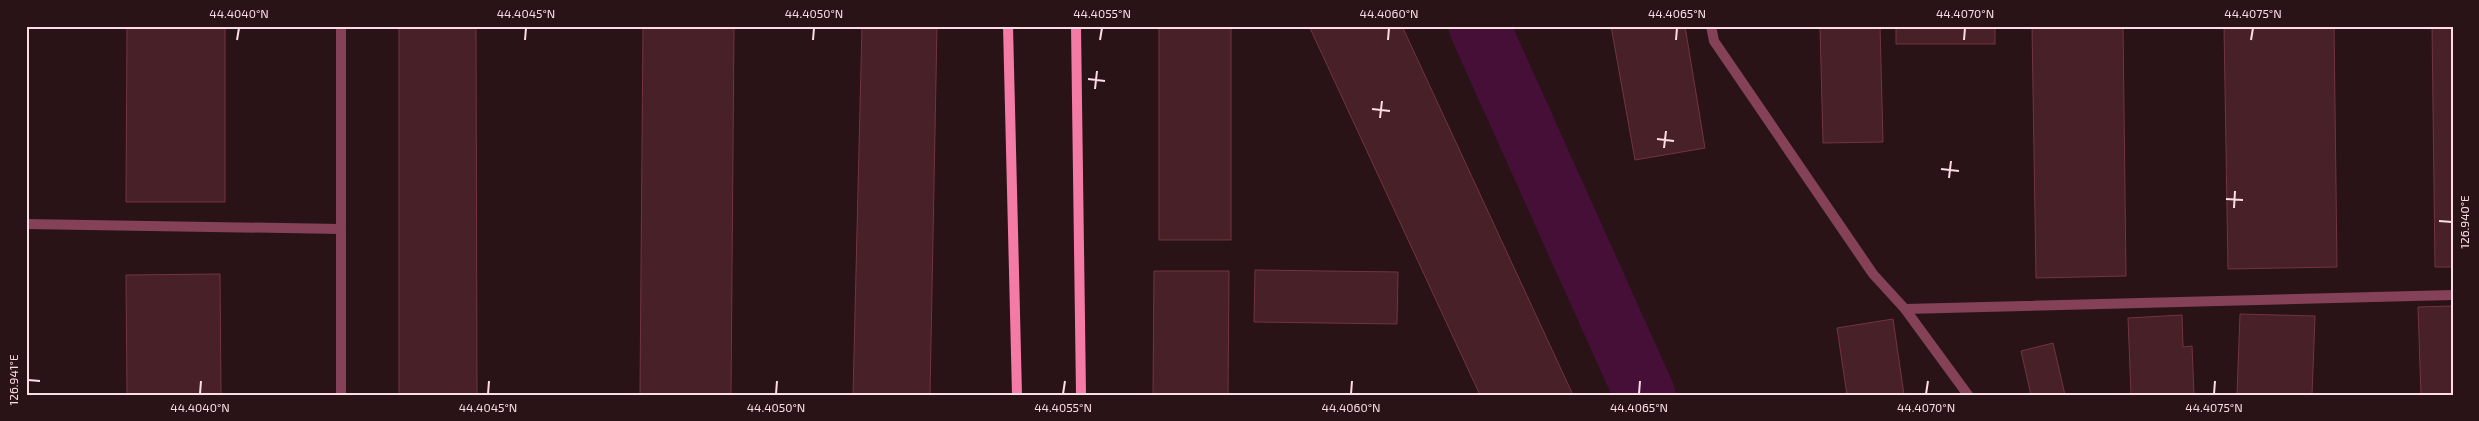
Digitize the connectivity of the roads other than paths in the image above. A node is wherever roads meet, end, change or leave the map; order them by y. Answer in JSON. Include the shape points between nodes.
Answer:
{"nodes":[{"id":1,"x":341,"y":26,"type":"edge"},
{"id":2,"x":1008,"y":26,"type":"edge"},
{"id":3,"x":1076,"y":26,"type":"edge"},
{"id":4,"x":1711,"y":26,"type":"edge"},
{"id":5,"x":26,"y":224,"type":"edge"},
{"id":6,"x":341,"y":229,"type":"junction"},
{"id":7,"x":2453,"y":295,"type":"edge"},
{"id":8,"x":1905,"y":309,"type":"junction"},
{"id":9,"x":341,"y":395,"type":"edge"},
{"id":10,"x":1017,"y":395,"type":"edge"},
{"id":11,"x":1081,"y":395,"type":"edge"},
{"id":12,"x":1968,"y":395,"type":"edge"}],
"edges":[{"from":1,"to":6,"type":"street"},
{"from":2,"to":10,"type":"street"},
{"from":3,"to":11,"type":"street"},
{"from":4,"to":8,"type":"street","via":[[1714,41],[1862,258]]},
{"from":5,"to":6,"type":"street"},
{"from":6,"to":9,"type":"street"},
{"from":7,"to":8,"type":"street"},
{"from":8,"to":12,"type":"street"}]}
